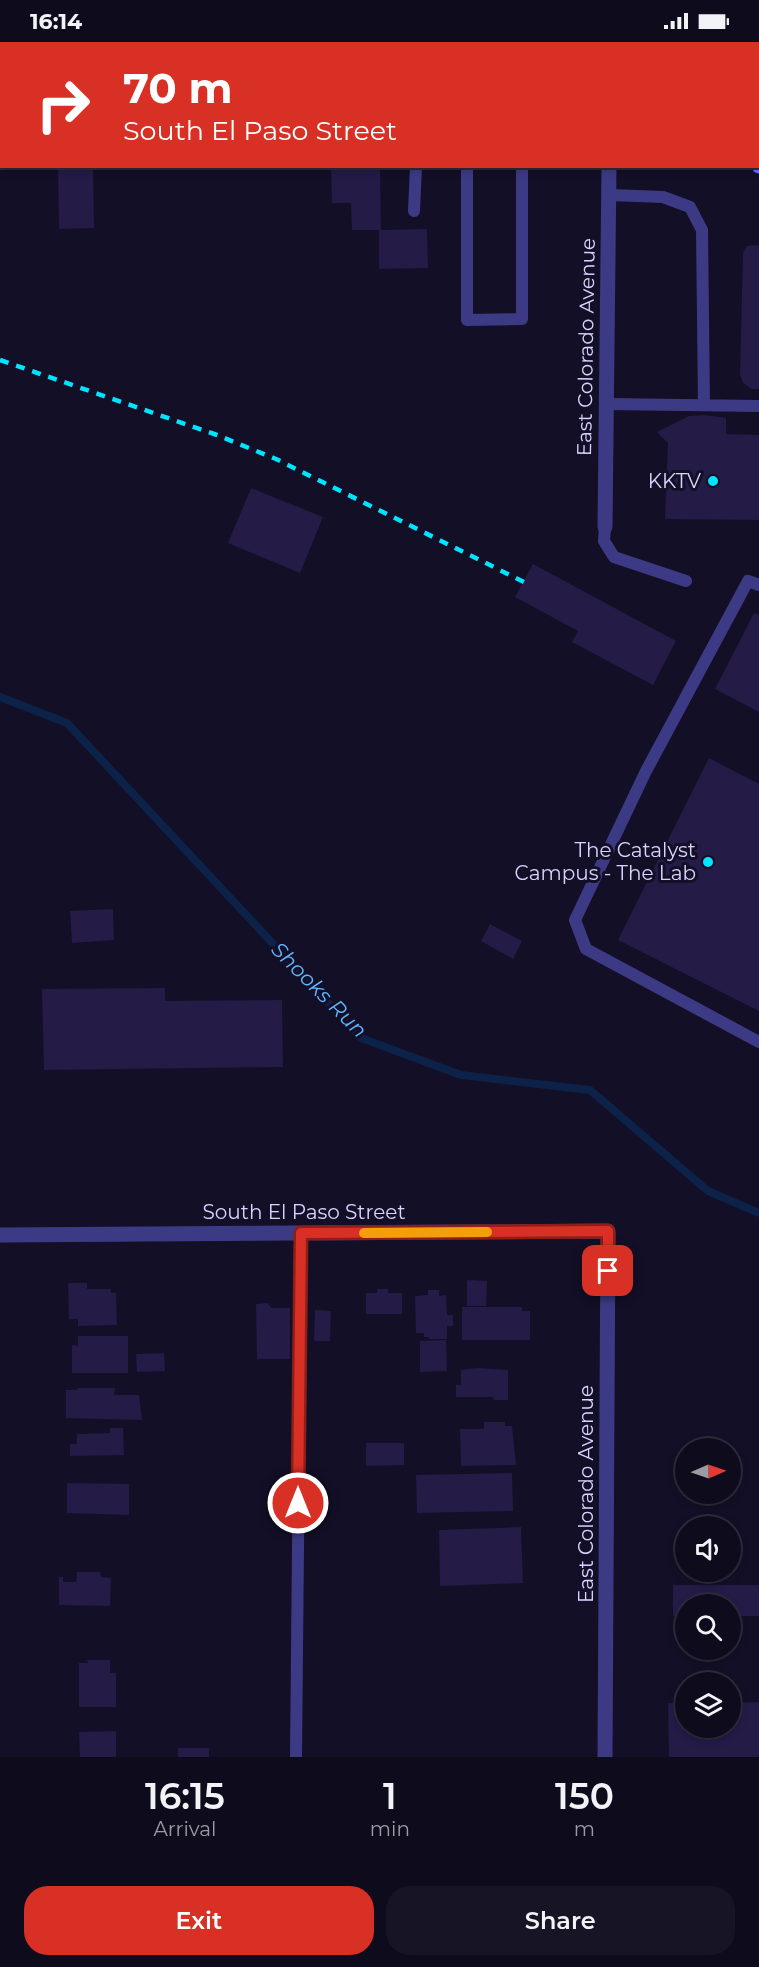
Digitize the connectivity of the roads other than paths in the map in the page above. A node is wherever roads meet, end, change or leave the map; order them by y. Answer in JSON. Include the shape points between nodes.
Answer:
{"nodes":[{"id":1,"x":416,"y":168,"type":"edge"},
{"id":2,"x":467,"y":168,"type":"edge"},
{"id":3,"x":522,"y":168,"type":"edge"},
{"id":4,"x":609,"y":168,"type":"edge"},
{"id":5,"x":610,"y":195,"type":"junction"},
{"id":6,"x":414,"y":211,"type":"dead end"},
{"id":7,"x":606,"y":404,"type":"junction"},
{"id":8,"x":704,"y":405,"type":"junction"},
{"id":9,"x":759,"y":406,"type":"edge"},
{"id":10,"x":605,"y":528,"type":"joint"},
{"id":11,"x":686,"y":581,"type":"dead end"},
{"id":12,"x":759,"y":585,"type":"edge"},
{"id":13,"x":759,"y":1042,"type":"edge"},
{"id":14,"x":608,"y":1231,"type":"joint"},
{"id":15,"x":301,"y":1233,"type":"junction"},
{"id":16,"x":0,"y":1235,"type":"edge"},
{"id":17,"x":296,"y":1757,"type":"edge"},
{"id":18,"x":605,"y":1757,"type":"edge"}],
"edges":[{"from":1,"to":6,"type":"lane"},
{"from":2,"to":3,"type":"lane","via":[[467,320],[522,319]]},
{"from":4,"to":5,"type":"street","name":"East Colorado Avenue"},
{"from":5,"to":7,"type":"street","name":"East Colorado Avenue"},
{"from":5,"to":8,"type":"lane","via":[[663,197],[690,207],[702,231]]},
{"from":7,"to":8,"type":"lane"},
{"from":7,"to":10,"type":"street","name":"East Colorado Avenue"},
{"from":8,"to":9,"type":"lane"},
{"from":10,"to":11,"type":"lane","via":[[604,541],[614,557]]},
{"from":12,"to":13,"type":"lane","via":[[748,581],[646,771],[575,920],[586,949]]},
{"from":14,"to":15,"type":"street","name":"South El Paso Street"},
{"from":14,"to":18,"type":"street","name":"East Colorado Avenue"},
{"from":15,"to":16,"type":"street","name":"South El Paso Street"},
{"from":15,"to":17,"type":"lane"}]}
